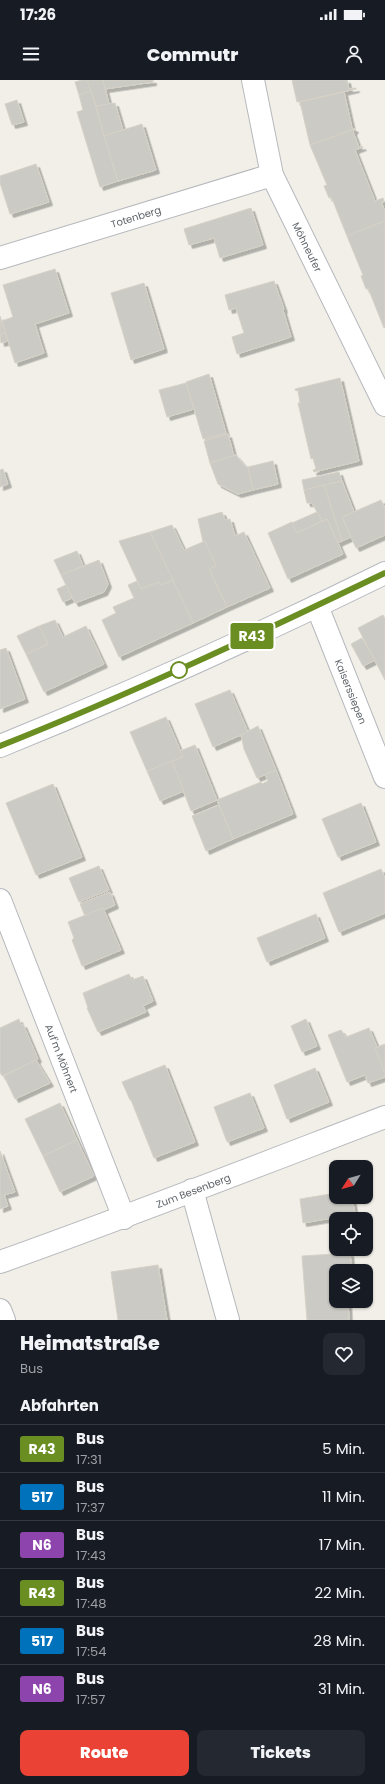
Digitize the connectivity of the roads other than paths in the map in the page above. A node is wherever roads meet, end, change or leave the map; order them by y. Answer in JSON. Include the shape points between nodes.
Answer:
{"nodes":[{"id":1,"x":253,"y":80,"type":"edge"},
{"id":2,"x":272,"y":175,"type":"junction"},
{"id":3,"x":0,"y":258,"type":"edge"},
{"id":4,"x":381,"y":398,"type":"edge"},
{"id":5,"x":385,"y":572,"type":"edge"},
{"id":6,"x":317,"y":606,"type":"junction"},
{"id":7,"x":0,"y":746,"type":"edge"},
{"id":8,"x":385,"y":777,"type":"edge"},
{"id":9,"x":0,"y":900,"type":"edge"},
{"id":10,"x":385,"y":1118,"type":"edge"},
{"id":11,"x":192,"y":1190,"type":"junction"},
{"id":12,"x":124,"y":1218,"type":"junction"},
{"id":13,"x":0,"y":1262,"type":"edge"},
{"id":14,"x":0,"y":1310,"type":"edge"},
{"id":15,"x":4,"y":1320,"type":"edge"},
{"id":16,"x":228,"y":1320,"type":"edge"}],
"edges":[{"from":1,"to":2,"type":"street","name":"Möhneufer"},
{"from":2,"to":3,"type":"street","name":"Totenberg"},
{"from":2,"to":4,"type":"street","name":"Möhneufer"},
{"from":5,"to":6,"type":"street"},
{"from":6,"to":7,"type":"street","via":[[85,712]]},
{"from":6,"to":8,"type":"street","name":"Kaiserssiepen"},
{"from":9,"to":12,"type":"street","name":"Auf'm Möhnert"},
{"from":10,"to":11,"type":"street","name":"Zum Besenberg"},
{"from":11,"to":12,"type":"street","name":"Zum Besenberg"},
{"from":11,"to":16,"type":"street"},
{"from":12,"to":13,"type":"street","name":"Zum Besenberg"},
{"from":14,"to":15,"type":"street"}]}
